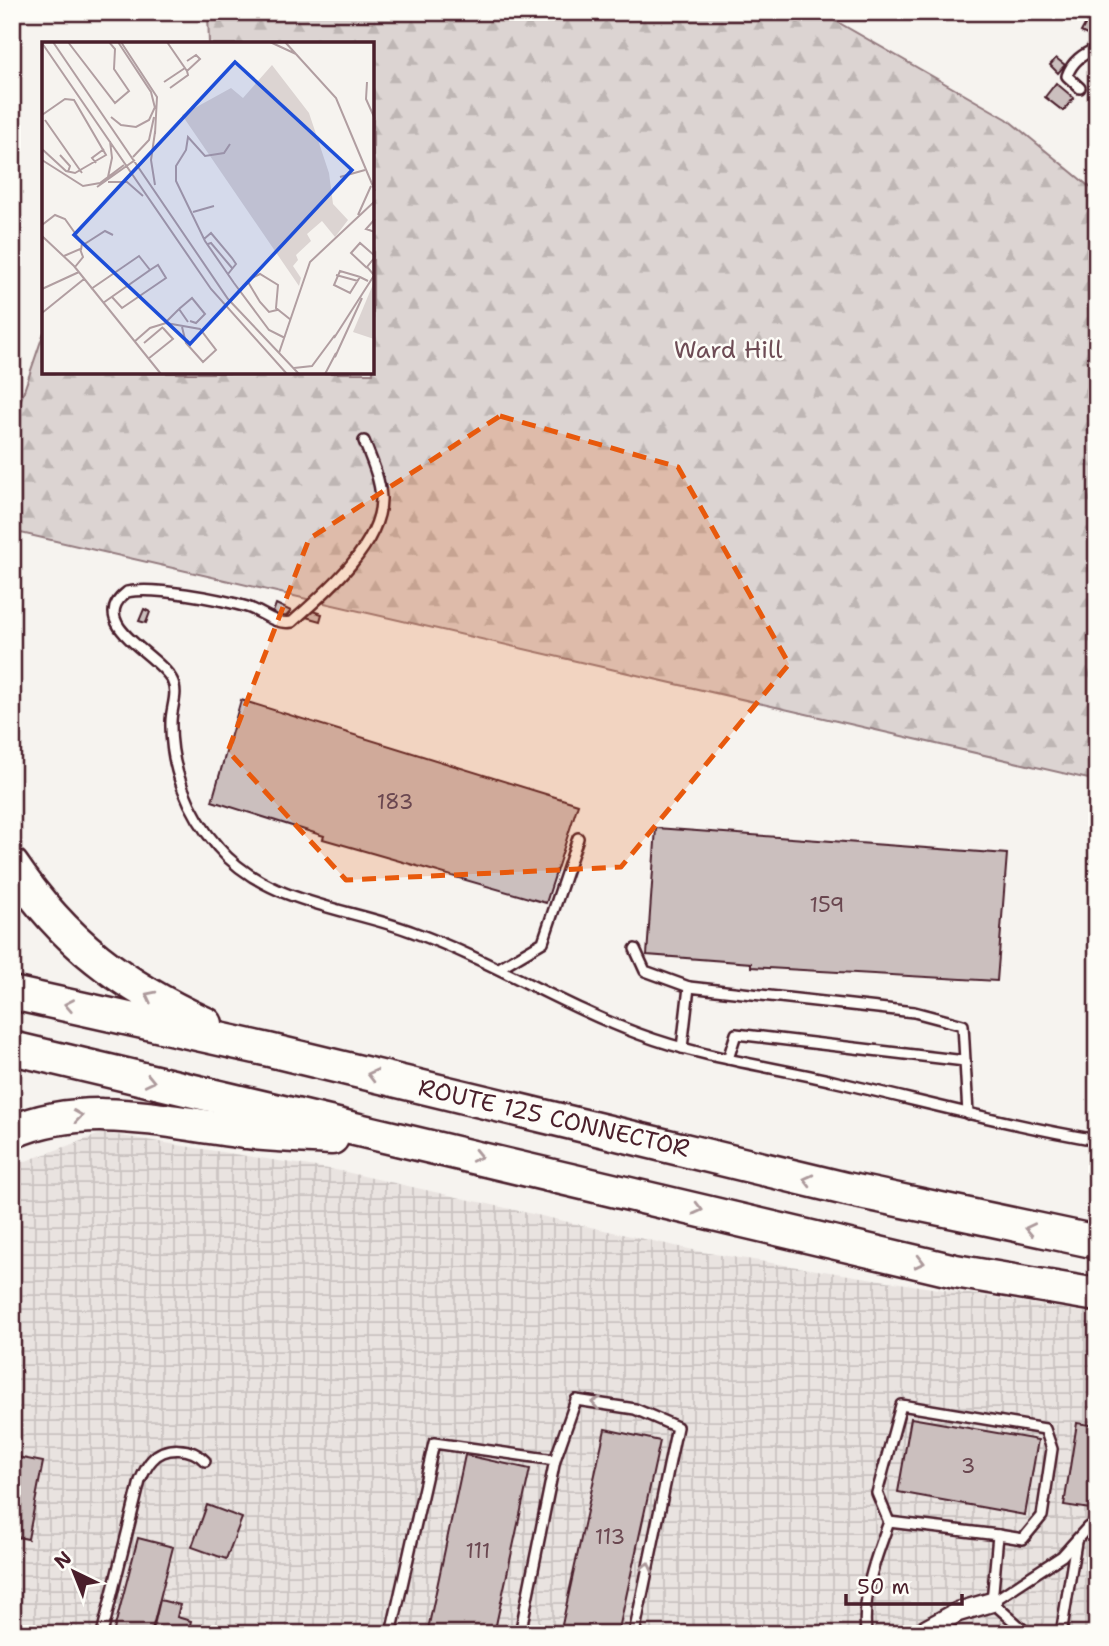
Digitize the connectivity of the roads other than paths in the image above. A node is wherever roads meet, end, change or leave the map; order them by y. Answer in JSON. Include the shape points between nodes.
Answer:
{"nodes":[{"id":1,"x":1097,"y":48,"type":"edge"},
{"id":2,"x":1080,"y":88,"type":"dead end"},
{"id":3,"x":364,"y":441,"type":"dead end"},
{"id":4,"x":578,"y":838,"type":"dead end"},
{"id":5,"x":12,"y":865,"type":"edge"},
{"id":6,"x":635,"y":949,"type":"dead end"},
{"id":7,"x":499,"y":968,"type":"junction"},
{"id":8,"x":689,"y":987,"type":"junction"},
{"id":9,"x":12,"y":993,"type":"edge"},
{"id":10,"x":255,"y":1046,"type":"junction"},
{"id":11,"x":12,"y":1048,"type":"edge"},
{"id":12,"x":682,"y":1048,"type":"junction"},
{"id":13,"x":728,"y":1059,"type":"junction"},
{"id":14,"x":965,"y":1061,"type":"junction"},
{"id":15,"x":968,"y":1114,"type":"junction"},
{"id":16,"x":12,"y":1132,"type":"edge"},
{"id":17,"x":1097,"y":1140,"type":"edge"},
{"id":18,"x":411,"y":1141,"type":"junction"},
{"id":19,"x":1097,"y":1242,"type":"edge"},
{"id":20,"x":1097,"y":1295,"type":"edge"},
{"id":21,"x":555,"y":1460,"type":"junction"},
{"id":22,"x":205,"y":1461,"type":"dead end"},
{"id":23,"x":889,"y":1522,"type":"junction"},
{"id":24,"x":1097,"y":1528,"type":"edge"},
{"id":25,"x":998,"y":1535,"type":"junction"},
{"id":26,"x":1076,"y":1540,"type":"junction"},
{"id":27,"x":992,"y":1602,"type":"junction"},
{"id":28,"x":12,"y":1628,"type":"edge"},
{"id":29,"x":33,"y":1634,"type":"edge"},
{"id":30,"x":102,"y":1634,"type":"edge"},
{"id":31,"x":391,"y":1634,"type":"edge"},
{"id":32,"x":520,"y":1634,"type":"edge"},
{"id":33,"x":634,"y":1634,"type":"edge"},
{"id":34,"x":866,"y":1634,"type":"edge"},
{"id":35,"x":918,"y":1634,"type":"edge"},
{"id":36,"x":1028,"y":1634,"type":"edge"},
{"id":37,"x":1061,"y":1634,"type":"edge"}],
"edges":[{"from":1,"to":2,"type":"lane","via":[[1082,55],[1068,71],[1067,76]]},
{"from":3,"to":7,"type":"lane","via":[[378,477],[379,514],[368,540],[344,572],[292,622],[272,620],[229,602],[159,590],[127,592],[114,606],[113,615],[125,635],[172,680],[171,731],[179,781],[209,835],[239,869],[265,886],[411,931]]},
{"from":4,"to":7,"type":"lane","via":[[543,942]]},
{"from":10,"to":5,"type":"highway","one_way":true,"via":[[147,995],[106,969],[38,902]]},
{"from":6,"to":8,"type":"lane","via":[[645,971]]},
{"from":7,"to":12,"type":"lane","via":[[637,1033]]},
{"from":8,"to":12,"type":"lane"},
{"from":8,"to":14,"type":"lane","via":[[914,1012],[963,1025]]},
{"from":10,"to":9,"type":"highway","name":"ROUTE 125 CONNECTOR","one_way":true},
{"from":19,"to":10,"type":"highway","name":"ROUTE 125 CONNECTOR","one_way":true,"via":[[846,1189]]},
{"from":11,"to":18,"type":"highway","one_way":true},
{"from":12,"to":13,"type":"lane"},
{"from":13,"to":14,"type":"lane","via":[[736,1034]]},
{"from":13,"to":15,"type":"lane"},
{"from":14,"to":15,"type":"lane"},
{"from":15,"to":17,"type":"lane"},
{"from":16,"to":18,"type":"highway","one_way":true,"via":[[83,1114],[114,1114],[260,1133]]},
{"from":18,"to":20,"type":"highway","one_way":true,"via":[[955,1271]]},
{"from":21,"to":31,"type":"lane","via":[[434,1443]]},
{"from":21,"to":32,"type":"lane"},
{"from":33,"to":21,"type":"lane","one_way":true,"via":[[677,1427],[635,1409],[576,1400]]},
{"from":22,"to":30,"type":"lane","via":[[182,1449],[152,1459],[140,1480]]},
{"from":23,"to":25,"type":"lane"},
{"from":23,"to":25,"type":"lane","via":[[877,1493],[901,1405],[1045,1429],[1052,1449],[1042,1516],[1023,1539]]},
{"from":23,"to":34,"type":"lane","via":[[869,1580]]},
{"from":24,"to":26,"type":"lane","via":[[1088,1527]]},
{"from":25,"to":27,"type":"lane"},
{"from":26,"to":27,"type":"lane","via":[[1062,1556]]},
{"from":26,"to":37,"type":"lane"},
{"from":27,"to":35,"type":"street","via":[[958,1612]]},
{"from":27,"to":36,"type":"lane"},
{"from":28,"to":29,"type":"lane"}]}
